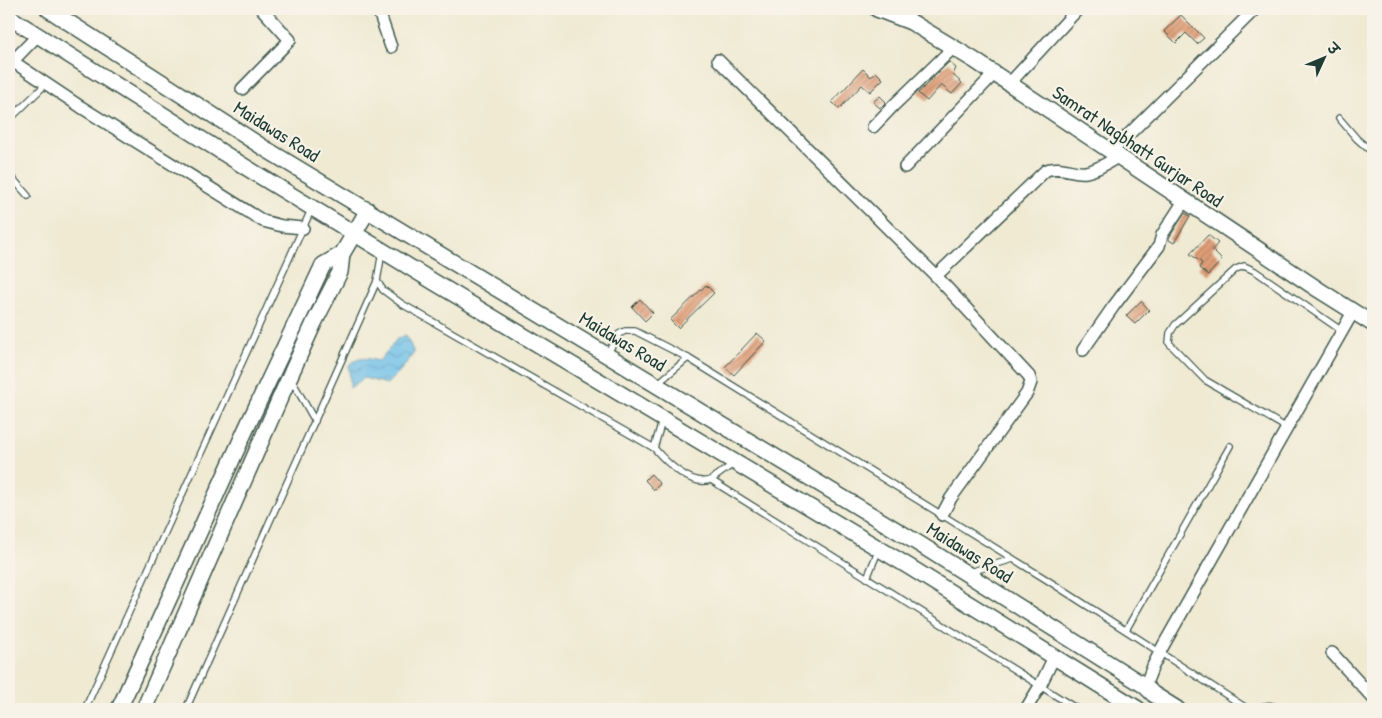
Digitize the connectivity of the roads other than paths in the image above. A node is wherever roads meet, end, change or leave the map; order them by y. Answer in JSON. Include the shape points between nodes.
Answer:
{"nodes":[{"id":1,"x":48,"y":9,"type":"edge"},
{"id":2,"x":262,"y":9,"type":"edge"},
{"id":3,"x":378,"y":9,"type":"edge"},
{"id":4,"x":877,"y":9,"type":"edge"},
{"id":5,"x":1078,"y":9,"type":"edge"},
{"id":6,"x":1255,"y":9,"type":"edge"},
{"id":7,"x":9,"y":17,"type":"edge"},
{"id":8,"x":38,"y":35,"type":"junction"},
{"id":9,"x":390,"y":47,"type":"dead end"},
{"id":10,"x":953,"y":48,"type":"junction"},
{"id":11,"x":718,"y":60,"type":"dead end"},
{"id":12,"x":10,"y":62,"type":"edge"},
{"id":13,"x":994,"y":74,"type":"junction"},
{"id":14,"x":46,"y":84,"type":"junction"},
{"id":15,"x":1009,"y":84,"type":"junction"},
{"id":16,"x":242,"y":89,"type":"dead end"},
{"id":17,"x":1340,"y":118,"type":"dead end"},
{"id":18,"x":9,"y":120,"type":"edge"},
{"id":19,"x":873,"y":127,"type":"dead end"},
{"id":20,"x":1115,"y":153,"type":"junction"},
{"id":21,"x":1373,"y":153,"type":"edge"},
{"id":22,"x":905,"y":167,"type":"dead end"},
{"id":23,"x":9,"y":174,"type":"edge"},
{"id":24,"x":28,"y":196,"type":"dead end"},
{"id":25,"x":1184,"y":201,"type":"junction"},
{"id":26,"x":312,"y":208,"type":"junction"},
{"id":27,"x":368,"y":210,"type":"junction"},
{"id":28,"x":303,"y":228,"type":"junction"},
{"id":29,"x":355,"y":234,"type":"junction"},
{"id":30,"x":382,"y":250,"type":"junction"},
{"id":31,"x":342,"y":254,"type":"junction"},
{"id":32,"x":936,"y":276,"type":"junction"},
{"id":33,"x":377,"y":281,"type":"junction"},
{"id":34,"x":1353,"y":312,"type":"junction"},
{"id":35,"x":1372,"y":321,"type":"edge"},
{"id":36,"x":1342,"y":331,"type":"junction"},
{"id":37,"x":1083,"y":350,"type":"dead end"},
{"id":38,"x":606,"y":355,"type":"junction"},
{"id":39,"x":688,"y":358,"type":"junction"},
{"id":40,"x":289,"y":377,"type":"junction"},
{"id":41,"x":657,"y":384,"type":"junction"},
{"id":42,"x":663,"y":419,"type":"junction"},
{"id":43,"x":315,"y":421,"type":"junction"},
{"id":44,"x":1288,"y":428,"type":"junction"},
{"id":45,"x":1230,"y":446,"type":"dead end"},
{"id":46,"x":654,"y":448,"type":"junction"},
{"id":47,"x":735,"y":462,"type":"junction"},
{"id":48,"x":711,"y":480,"type":"junction"},
{"id":49,"x":942,"y":515,"type":"junction"},
{"id":50,"x":879,"y":549,"type":"junction"},
{"id":51,"x":1013,"y":559,"type":"junction"},
{"id":52,"x":966,"y":573,"type":"junction"},
{"id":53,"x":867,"y":578,"type":"junction"},
{"id":54,"x":1126,"y":630,"type":"junction"},
{"id":55,"x":1161,"y":652,"type":"junction"},
{"id":56,"x":1332,"y":653,"type":"dead end"},
{"id":57,"x":1054,"y":657,"type":"junction"},
{"id":58,"x":1040,"y":686,"type":"junction"},
{"id":59,"x":1145,"y":686,"type":"junction"},
{"id":60,"x":1373,"y":698,"type":"edge"},
{"id":61,"x":1118,"y":704,"type":"edge"},
{"id":62,"x":85,"y":709,"type":"edge"},
{"id":63,"x":119,"y":709,"type":"edge"},
{"id":64,"x":144,"y":709,"type":"edge"},
{"id":65,"x":186,"y":709,"type":"edge"},
{"id":66,"x":1026,"y":709,"type":"edge"},
{"id":67,"x":1076,"y":709,"type":"edge"},
{"id":68,"x":1138,"y":709,"type":"edge"},
{"id":69,"x":1177,"y":709,"type":"edge"},
{"id":70,"x":1248,"y":709,"type":"edge"},
{"id":71,"x":1256,"y":709,"type":"edge"},
{"id":72,"x":1280,"y":709,"type":"edge"}],
"edges":[{"from":1,"to":27,"type":"street","name":"Maidawas Road","via":[[264,148]]},
{"from":2,"to":16,"type":"street","via":[[290,40]]},
{"from":3,"to":9,"type":"street"},
{"from":4,"to":10,"type":"street","name":"Samrat Nagbhatt Gurjar Road","via":[[911,22]]},
{"from":5,"to":15,"type":"street"},
{"from":6,"to":20,"type":"street"},
{"from":7,"to":8,"type":"street"},
{"from":8,"to":12,"type":"street"},
{"from":8,"to":26,"type":"street"},
{"from":10,"to":13,"type":"street","name":"Samrat Nagbhatt Gurjar Road"},
{"from":10,"to":19,"type":"street"},
{"from":11,"to":32,"type":"street"},
{"from":12,"to":14,"type":"street"},
{"from":13,"to":15,"type":"street","name":"Samrat Nagbhatt Gurjar Road"},
{"from":13,"to":22,"type":"street"},
{"from":14,"to":18,"type":"lane"},
{"from":14,"to":28,"type":"street","via":[[263,221]]},
{"from":15,"to":20,"type":"street","name":"Samrat Nagbhatt Gurjar Road"},
{"from":17,"to":21,"type":"lane"},
{"from":20,"to":25,"type":"street","name":"Samrat Nagbhatt Gurjar Road"},
{"from":20,"to":32,"type":"street","via":[[1099,168],[1085,172],[1056,167],[1046,170]]},
{"from":23,"to":24,"type":"lane"},
{"from":25,"to":34,"type":"street","name":"Samrat Nagbhatt Gurjar Road"},
{"from":25,"to":37,"type":"street","via":[[1162,235],[1159,246]]},
{"from":26,"to":28,"type":"lane"},
{"from":26,"to":29,"type":"street"},
{"from":27,"to":29,"type":"street"},
{"from":27,"to":38,"type":"street","name":"Maidawas Road"},
{"from":28,"to":62,"type":"lane"},
{"from":29,"to":30,"type":"street"},
{"from":29,"to":31,"type":"street"},
{"from":30,"to":33,"type":"lane"},
{"from":30,"to":42,"type":"street"},
{"from":31,"to":40,"type":"street","via":[[340,272]]},
{"from":31,"to":63,"type":"street","via":[[323,265]]},
{"from":32,"to":49,"type":"street","via":[[1029,376],[1031,382],[1027,393]]},
{"from":33,"to":43,"type":"lane"},
{"from":33,"to":46,"type":"lane","via":[[383,290],[402,304]]},
{"from":34,"to":35,"type":"street","name":"Samrat Nagbhatt Gurjar Road"},
{"from":34,"to":36,"type":"street"},
{"from":36,"to":44,"type":"street"},
{"from":36,"to":44,"type":"lane","via":[[1244,266],[1236,269],[1170,333],[1169,343],[1205,380]]},
{"from":38,"to":39,"type":"lane","via":[[625,330],[635,331]]},
{"from":38,"to":41,"type":"street","name":"Maidawas Road"},
{"from":39,"to":41,"type":"lane"},
{"from":39,"to":49,"type":"lane"},
{"from":40,"to":43,"type":"lane"},
{"from":40,"to":64,"type":"street"},
{"from":41,"to":52,"type":"street","name":"Maidawas Road"},
{"from":42,"to":46,"type":"lane"},
{"from":42,"to":47,"type":"street"},
{"from":43,"to":65,"type":"lane"},
{"from":44,"to":55,"type":"street"},
{"from":45,"to":54,"type":"lane"},
{"from":46,"to":48,"type":"lane","via":[[673,468],[694,480]]},
{"from":47,"to":48,"type":"lane"},
{"from":47,"to":50,"type":"street"},
{"from":48,"to":53,"type":"lane"},
{"from":49,"to":51,"type":"lane"},
{"from":50,"to":53,"type":"lane"},
{"from":50,"to":57,"type":"street"},
{"from":51,"to":52,"type":"lane"},
{"from":51,"to":54,"type":"lane"},
{"from":52,"to":59,"type":"street","name":"Maidawas Road"},
{"from":53,"to":58,"type":"lane"},
{"from":54,"to":55,"type":"lane"},
{"from":55,"to":59,"type":"street"},
{"from":55,"to":70,"type":"lane"},
{"from":56,"to":60,"type":"street"},
{"from":57,"to":58,"type":"street"},
{"from":57,"to":61,"type":"street"},
{"from":58,"to":66,"type":"street"},
{"from":58,"to":67,"type":"lane"},
{"from":59,"to":69,"type":"street","name":"Maidawas Road"},
{"from":61,"to":68,"type":"street"},
{"from":71,"to":72,"type":"lane","via":[[1272,705]]}]}
